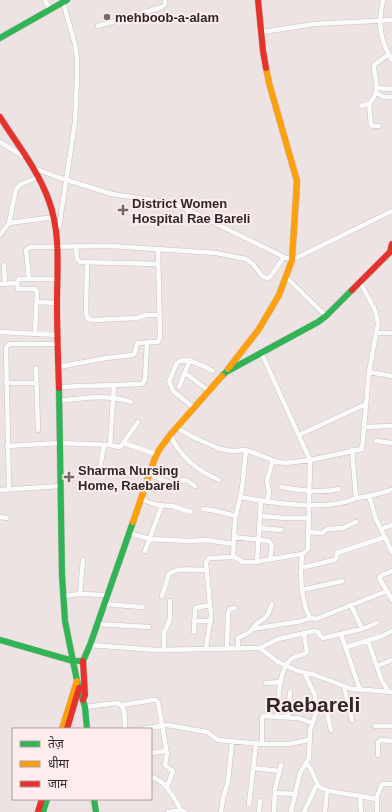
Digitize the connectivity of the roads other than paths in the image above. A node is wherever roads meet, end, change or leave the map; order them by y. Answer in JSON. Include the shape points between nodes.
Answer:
{"nodes":[{"id":1,"x":45,"y":0,"type":"edge"},
{"id":2,"x":165,"y":0,"type":"edge"},
{"id":3,"x":258,"y":0,"type":"edge"},
{"id":4,"x":383,"y":0,"type":"edge"},
{"id":5,"x":65,"y":1,"type":"edge"},
{"id":6,"x":50,"y":10,"type":"junction"},
{"id":7,"x":380,"y":20,"type":"junction"},
{"id":8,"x":392,"y":20,"type":"edge"},
{"id":9,"x":98,"y":26,"type":"dead end"},
{"id":10,"x":262,"y":32,"type":"junction"},
{"id":11,"x":0,"y":38,"type":"edge"},
{"id":12,"x":392,"y":48,"type":"edge"},
{"id":13,"x":388,"y":53,"type":"junction"},
{"id":14,"x":392,"y":60,"type":"edge"},
{"id":15,"x":392,"y":89,"type":"edge"},
{"id":16,"x":377,"y":90,"type":"junction"},
{"id":17,"x":392,"y":97,"type":"edge"},
{"id":18,"x":369,"y":104,"type":"junction"},
{"id":19,"x":361,"y":106,"type":"dead end"},
{"id":20,"x":0,"y":117,"type":"edge"},
{"id":21,"x":380,"y":126,"type":"dead end"},
{"id":22,"x":0,"y":142,"type":"edge"},
{"id":23,"x":26,"y":158,"type":"junction"},
{"id":24,"x":33,"y":168,"type":"junction"},
{"id":25,"x":39,"y":177,"type":"junction"},
{"id":26,"x":67,"y":180,"type":"junction"},
{"id":27,"x":392,"y":211,"type":"edge"},
{"id":28,"x":56,"y":217,"type":"junction"},
{"id":29,"x":9,"y":223,"type":"junction"},
{"id":30,"x":58,"y":232,"type":"junction"},
{"id":31,"x":0,"y":234,"type":"edge"},
{"id":32,"x":392,"y":244,"type":"edge"},
{"id":33,"x":76,"y":247,"type":"junction"},
{"id":34,"x":58,"y":248,"type":"junction"},
{"id":35,"x":158,"y":249,"type":"junction"},
{"id":36,"x":391,"y":252,"type":"edge"},
{"id":37,"x":284,"y":257,"type":"junction"},
{"id":38,"x":292,"y":260,"type":"junction"},
{"id":39,"x":87,"y":262,"type":"junction"},
{"id":40,"x":158,"y":264,"type":"junction"},
{"id":41,"x":4,"y":265,"type":"dead end"},
{"id":42,"x":285,"y":276,"type":"junction"},
{"id":43,"x":29,"y":279,"type":"junction"},
{"id":44,"x":58,"y":279,"type":"junction"},
{"id":45,"x":360,"y":282,"type":"junction"},
{"id":46,"x":17,"y":283,"type":"junction"},
{"id":47,"x":3,"y":284,"type":"edge"},
{"id":48,"x":37,"y":302,"type":"junction"},
{"id":49,"x":57,"y":303,"type":"junction"},
{"id":50,"x":160,"y":315,"type":"junction"},
{"id":51,"x":326,"y":316,"type":"junction"},
{"id":52,"x":0,"y":332,"type":"edge"},
{"id":53,"x":376,"y":332,"type":"junction"},
{"id":54,"x":392,"y":333,"type":"edge"},
{"id":55,"x":35,"y":334,"type":"junction"},
{"id":56,"x":58,"y":335,"type":"junction"},
{"id":57,"x":147,"y":342,"type":"junction"},
{"id":58,"x":58,"y":344,"type":"junction"},
{"id":59,"x":261,"y":352,"type":"junction"},
{"id":60,"x":190,"y":360,"type":"junction"},
{"id":61,"x":58,"y":367,"type":"junction"},
{"id":62,"x":36,"y":368,"type":"dead end"},
{"id":63,"x":0,"y":371,"type":"edge"},
{"id":64,"x":6,"y":371,"type":"junction"},
{"id":65,"x":213,"y":371,"type":"dead end"},
{"id":66,"x":226,"y":372,"type":"junction"},
{"id":67,"x":369,"y":372,"type":"junction"},
{"id":68,"x":185,"y":373,"type":"junction"},
{"id":69,"x":392,"y":376,"type":"edge"},
{"id":70,"x":6,"y":383,"type":"junction"},
{"id":71,"x":36,"y":384,"type":"junction"},
{"id":72,"x":114,"y":385,"type":"junction"},
{"id":73,"x":58,"y":387,"type":"junction"},
{"id":74,"x":179,"y":387,"type":"dead end"},
{"id":75,"x":209,"y":391,"type":"junction"},
{"id":76,"x":113,"y":398,"type":"junction"},
{"id":77,"x":59,"y":401,"type":"junction"},
{"id":78,"x":132,"y":402,"type":"dead end"},
{"id":79,"x":366,"y":404,"type":"junction"},
{"id":80,"x":194,"y":408,"type":"junction"},
{"id":81,"x":138,"y":422,"type":"dead end"},
{"id":82,"x":392,"y":426,"type":"edge"},
{"id":83,"x":364,"y":427,"type":"junction"},
{"id":84,"x":177,"y":428,"type":"junction"},
{"id":85,"x":38,"y":430,"type":"dead end"},
{"id":86,"x":170,"y":435,"type":"junction"},
{"id":87,"x":299,"y":436,"type":"junction"},
{"id":88,"x":376,"y":441,"type":"dead end"},
{"id":89,"x":60,"y":443,"type":"junction"},
{"id":90,"x":123,"y":443,"type":"junction"},
{"id":91,"x":392,"y":443,"type":"edge"},
{"id":92,"x":104,"y":445,"type":"junction"},
{"id":93,"x":110,"y":445,"type":"junction"},
{"id":94,"x":7,"y":446,"type":"junction"},
{"id":95,"x":246,"y":450,"type":"junction"},
{"id":96,"x":352,"y":450,"type":"junction"},
{"id":97,"x":156,"y":454,"type":"junction"},
{"id":98,"x":273,"y":460,"type":"junction"},
{"id":99,"x":310,"y":460,"type":"junction"},
{"id":100,"x":100,"y":468,"type":"dead end"},
{"id":101,"x":149,"y":474,"type":"junction"},
{"id":102,"x":219,"y":480,"type":"dead end"},
{"id":103,"x":60,"y":486,"type":"junction"},
{"id":104,"x":195,"y":486,"type":"dead end"},
{"id":105,"x":281,"y":487,"type":"dead end"},
{"id":106,"x":9,"y":489,"type":"junction"},
{"id":107,"x":339,"y":489,"type":"dead end"},
{"id":108,"x":0,"y":490,"type":"edge"},
{"id":109,"x":309,"y":490,"type":"junction"},
{"id":110,"x":392,"y":490,"type":"edge"},
{"id":111,"x":369,"y":496,"type":"junction"},
{"id":112,"x":241,"y":497,"type":"junction"},
{"id":113,"x":356,"y":498,"type":"junction"},
{"id":114,"x":140,"y":499,"type":"junction"},
{"id":115,"x":261,"y":501,"type":"junction"},
{"id":116,"x":267,"y":502,"type":"junction"},
{"id":117,"x":162,"y":505,"type":"junction"},
{"id":118,"x":308,"y":505,"type":"junction"},
{"id":119,"x":202,"y":509,"type":"dead end"},
{"id":120,"x":191,"y":512,"type":"dead end"},
{"id":121,"x":236,"y":516,"type":"junction"},
{"id":122,"x":260,"y":516,"type":"junction"},
{"id":123,"x":0,"y":517,"type":"edge"},
{"id":124,"x":7,"y":518,"type":"dead end"},
{"id":125,"x":308,"y":518,"type":"junction"},
{"id":126,"x":356,"y":522,"type":"dead end"},
{"id":127,"x":392,"y":525,"type":"edge"},
{"id":128,"x":259,"y":528,"type":"junction"},
{"id":129,"x":381,"y":529,"type":"junction"},
{"id":130,"x":281,"y":530,"type":"dead end"},
{"id":131,"x":308,"y":532,"type":"junction"},
{"id":132,"x":129,"y":533,"type":"junction"},
{"id":133,"x":234,"y":537,"type":"junction"},
{"id":134,"x":385,"y":537,"type":"junction"},
{"id":135,"x":150,"y":539,"type":"junction"},
{"id":136,"x":258,"y":539,"type":"junction"},
{"id":137,"x":234,"y":544,"type":"junction"},
{"id":138,"x":145,"y":551,"type":"dead end"},
{"id":139,"x":392,"y":552,"type":"edge"},
{"id":140,"x":302,"y":554,"type":"junction"},
{"id":141,"x":233,"y":557,"type":"junction"},
{"id":142,"x":270,"y":559,"type":"junction"},
{"id":143,"x":83,"y":560,"type":"dead end"},
{"id":144,"x":257,"y":562,"type":"junction"},
{"id":145,"x":301,"y":568,"type":"junction"},
{"id":146,"x":207,"y":570,"type":"junction"},
{"id":147,"x":392,"y":571,"type":"edge"},
{"id":148,"x":342,"y":581,"type":"dead end"},
{"id":149,"x":302,"y":590,"type":"junction"},
{"id":150,"x":387,"y":591,"type":"junction"},
{"id":151,"x":80,"y":594,"type":"junction"},
{"id":152,"x":107,"y":595,"type":"junction"},
{"id":153,"x":63,"y":596,"type":"junction"},
{"id":154,"x":162,"y":596,"type":"dead end"},
{"id":155,"x":392,"y":600,"type":"edge"},
{"id":156,"x":170,"y":601,"type":"dead end"},
{"id":157,"x":104,"y":604,"type":"junction"},
{"id":158,"x":272,"y":604,"type":"dead end"},
{"id":159,"x":210,"y":605,"type":"junction"},
{"id":160,"x":352,"y":605,"type":"junction"},
{"id":161,"x":143,"y":607,"type":"dead end"},
{"id":162,"x":235,"y":608,"type":"dead end"},
{"id":163,"x":311,"y":619,"type":"junction"},
{"id":164,"x":194,"y":621,"type":"junction"},
{"id":165,"x":211,"y":621,"type":"junction"},
{"id":166,"x":377,"y":623,"type":"dead end"},
{"id":167,"x":97,"y":624,"type":"junction"},
{"id":168,"x":149,"y":627,"type":"dead end"},
{"id":169,"x":252,"y":629,"type":"junction"},
{"id":170,"x":362,"y":629,"type":"junction"},
{"id":171,"x":314,"y":631,"type":"junction"},
{"id":172,"x":392,"y":631,"type":"edge"},
{"id":173,"x":194,"y":632,"type":"dead end"},
{"id":174,"x":304,"y":634,"type":"junction"},
{"id":175,"x":341,"y":634,"type":"junction"},
{"id":176,"x":0,"y":640,"type":"edge"},
{"id":177,"x":368,"y":641,"type":"junction"},
{"id":178,"x":90,"y":645,"type":"junction"},
{"id":179,"x":347,"y":647,"type":"junction"},
{"id":180,"x":227,"y":648,"type":"junction"},
{"id":181,"x":238,"y":648,"type":"junction"},
{"id":182,"x":260,"y":648,"type":"junction"},
{"id":183,"x":206,"y":649,"type":"junction"},
{"id":184,"x":164,"y":650,"type":"junction"},
{"id":185,"x":392,"y":660,"type":"edge"},
{"id":186,"x":73,"y":661,"type":"junction"},
{"id":187,"x":83,"y":661,"type":"junction"},
{"id":188,"x":285,"y":666,"type":"junction"},
{"id":189,"x":377,"y":666,"type":"junction"},
{"id":190,"x":304,"y":672,"type":"junction"},
{"id":191,"x":77,"y":681,"type":"junction"},
{"id":192,"x":281,"y":682,"type":"junction"},
{"id":193,"x":266,"y":683,"type":"dead end"},
{"id":194,"x":344,"y":686,"type":"junction"},
{"id":195,"x":79,"y":688,"type":"junction"},
{"id":196,"x":360,"y":690,"type":"junction"},
{"id":197,"x":290,"y":692,"type":"dead end"},
{"id":198,"x":391,"y":692,"type":"edge"},
{"id":199,"x":83,"y":700,"type":"junction"},
{"id":200,"x":122,"y":705,"type":"junction"},
{"id":201,"x":85,"y":708,"type":"junction"},
{"id":202,"x":316,"y":708,"type":"junction"},
{"id":203,"x":277,"y":716,"type":"junction"},
{"id":204,"x":288,"y":717,"type":"junction"},
{"id":205,"x":352,"y":720,"type":"dead end"},
{"id":206,"x":312,"y":723,"type":"junction"},
{"id":207,"x":162,"y":725,"type":"junction"},
{"id":208,"x":375,"y":726,"type":"dead end"},
{"id":209,"x":392,"y":726,"type":"edge"},
{"id":210,"x":62,"y":728,"type":"edge"},
{"id":211,"x":68,"y":728,"type":"edge"},
{"id":212,"x":87,"y":728,"type":"edge"},
{"id":213,"x":125,"y":728,"type":"edge"},
{"id":214,"x":147,"y":728,"type":"edge"},
{"id":215,"x":330,"y":730,"type":"dead end"},
{"id":216,"x":309,"y":740,"type":"junction"},
{"id":217,"x":232,"y":741,"type":"junction"},
{"id":218,"x":392,"y":741,"type":"edge"},
{"id":219,"x":256,"y":744,"type":"junction"},
{"id":220,"x":262,"y":744,"type":"junction"},
{"id":221,"x":166,"y":751,"type":"junction"},
{"id":222,"x":152,"y":753,"type":"edge"},
{"id":223,"x":378,"y":755,"type":"dead end"},
{"id":224,"x":306,"y":763,"type":"junction"},
{"id":225,"x":281,"y":765,"type":"dead end"},
{"id":226,"x":253,"y":768,"type":"junction"},
{"id":227,"x":280,"y":771,"type":"junction"},
{"id":228,"x":152,"y":777,"type":"edge"},
{"id":229,"x":317,"y":784,"type":"junction"},
{"id":230,"x":392,"y":784,"type":"edge"},
{"id":231,"x":167,"y":787,"type":"junction"},
{"id":232,"x":327,"y":790,"type":"junction"},
{"id":233,"x":275,"y":793,"type":"junction"},
{"id":234,"x":296,"y":794,"type":"junction"},
{"id":235,"x":360,"y":796,"type":"junction"},
{"id":236,"x":377,"y":799,"type":"junction"},
{"id":237,"x":42,"y":800,"type":"edge"},
{"id":238,"x":47,"y":800,"type":"edge"},
{"id":239,"x":94,"y":800,"type":"edge"},
{"id":240,"x":260,"y":801,"type":"dead end"},
{"id":241,"x":249,"y":804,"type":"dead end"},
{"id":242,"x":183,"y":811,"type":"edge"},
{"id":243,"x":38,"y":812,"type":"edge"},
{"id":244,"x":43,"y":812,"type":"edge"},
{"id":245,"x":96,"y":812,"type":"edge"},
{"id":246,"x":168,"y":812,"type":"edge"},
{"id":247,"x":221,"y":812,"type":"edge"},
{"id":248,"x":259,"y":812,"type":"edge"},
{"id":249,"x":274,"y":812,"type":"edge"},
{"id":250,"x":291,"y":812,"type":"edge"},
{"id":251,"x":304,"y":812,"type":"edge"},
{"id":252,"x":325,"y":812,"type":"edge"},
{"id":253,"x":361,"y":812,"type":"edge"},
{"id":254,"x":377,"y":812,"type":"edge"}],
"edges":[{"from":1,"to":6,"type":"street"},
{"from":2,"to":9,"type":"street","via":[[162,7]]},
{"from":3,"to":10,"type":"main road"},
{"from":4,"to":7,"type":"street"},
{"from":5,"to":6,"type":"main road"},
{"from":5,"to":26,"type":"street","via":[[77,58],[75,122]]},
{"from":6,"to":11,"type":"main road"},
{"from":7,"to":8,"type":"street"},
{"from":7,"to":10,"type":"street","via":[[315,24]]},
{"from":7,"to":13,"type":"street","via":[[380,31]]},
{"from":10,"to":38,"type":"main road","via":[[269,83],[297,181]]},
{"from":12,"to":13,"type":"street"},
{"from":13,"to":14,"type":"street"},
{"from":13,"to":16,"type":"street","via":[[374,66]]},
{"from":15,"to":16,"type":"street"},
{"from":16,"to":17,"type":"street","via":[[384,97]]},
{"from":16,"to":18,"type":"street"},
{"from":18,"to":19,"type":"street"},
{"from":18,"to":21,"type":"street","via":[[371,125]]},
{"from":20,"to":23,"type":"main road"},
{"from":22,"to":23,"type":"street"},
{"from":23,"to":24,"type":"main road"},
{"from":24,"to":25,"type":"main road"},
{"from":24,"to":26,"type":"street"},
{"from":25,"to":28,"type":"main road"},
{"from":25,"to":29,"type":"street","via":[[21,184],[16,189]]},
{"from":26,"to":30,"type":"street"},
{"from":26,"to":37,"type":"street","via":[[112,194],[177,205]]},
{"from":27,"to":38,"type":"street"},
{"from":28,"to":29,"type":"street"},
{"from":28,"to":30,"type":"main road"},
{"from":29,"to":31,"type":"street"},
{"from":30,"to":34,"type":"main road"},
{"from":32,"to":36,"type":"main road"},
{"from":33,"to":34,"type":"street"},
{"from":33,"to":35,"type":"street"},
{"from":33,"to":39,"type":"street","via":[[78,261]]},
{"from":34,"to":43,"type":"street","via":[[26,248]]},
{"from":34,"to":44,"type":"main road"},
{"from":35,"to":37,"type":"street","via":[[246,258],[267,278]]},
{"from":35,"to":40,"type":"street"},
{"from":36,"to":45,"type":"main road"},
{"from":37,"to":38,"type":"street"},
{"from":38,"to":42,"type":"main road"},
{"from":39,"to":40,"type":"street"},
{"from":39,"to":50,"type":"street","via":[[88,319]]},
{"from":40,"to":50,"type":"street"},
{"from":41,"to":47,"type":"street"},
{"from":42,"to":51,"type":"street"},
{"from":42,"to":66,"type":"main road","via":[[260,329]]},
{"from":43,"to":44,"type":"street"},
{"from":43,"to":46,"type":"street","via":[[20,279]]},
{"from":44,"to":49,"type":"main road"},
{"from":45,"to":51,"type":"main road"},
{"from":45,"to":53,"type":"street","via":[[377,314]]},
{"from":46,"to":47,"type":"street"},
{"from":46,"to":48,"type":"street","via":[[18,290],[36,290]]},
{"from":48,"to":49,"type":"street"},
{"from":48,"to":55,"type":"street"},
{"from":49,"to":56,"type":"main road"},
{"from":50,"to":57,"type":"street","via":[[159,340]]},
{"from":51,"to":59,"type":"main road"},
{"from":52,"to":55,"type":"street"},
{"from":53,"to":54,"type":"street"},
{"from":53,"to":67,"type":"street"},
{"from":55,"to":56,"type":"street"},
{"from":56,"to":58,"type":"main road"},
{"from":57,"to":61,"type":"street","via":[[137,344],[133,355]]},
{"from":57,"to":72,"type":"street","via":[[143,383]]},
{"from":58,"to":61,"type":"main road"},
{"from":58,"to":64,"type":"street","via":[[8,345],[5,349]]},
{"from":59,"to":66,"type":"main road"},
{"from":59,"to":87,"type":"street"},
{"from":60,"to":65,"type":"street"},
{"from":60,"to":68,"type":"street"},
{"from":60,"to":80,"type":"street","via":[[177,363],[169,381],[173,391]]},
{"from":61,"to":73,"type":"main road"},
{"from":62,"to":71,"type":"street"},
{"from":63,"to":64,"type":"street"},
{"from":64,"to":70,"type":"street"},
{"from":66,"to":75,"type":"main road"},
{"from":67,"to":69,"type":"street"},
{"from":67,"to":79,"type":"street"},
{"from":68,"to":74,"type":"street"},
{"from":68,"to":75,"type":"street"},
{"from":70,"to":71,"type":"street"},
{"from":70,"to":94,"type":"street"},
{"from":71,"to":85,"type":"street"},
{"from":72,"to":73,"type":"street"},
{"from":72,"to":76,"type":"street"},
{"from":73,"to":77,"type":"main road"},
{"from":75,"to":80,"type":"main road"},
{"from":76,"to":77,"type":"street"},
{"from":76,"to":78,"type":"street"},
{"from":76,"to":93,"type":"street"},
{"from":77,"to":89,"type":"main road"},
{"from":79,"to":83,"type":"street"},
{"from":79,"to":87,"type":"street"},
{"from":80,"to":84,"type":"main road"},
{"from":81,"to":90,"type":"street"},
{"from":82,"to":83,"type":"street"},
{"from":83,"to":96,"type":"street","via":[[362,449]]},
{"from":84,"to":86,"type":"main road"},
{"from":84,"to":95,"type":"street","via":[[220,449]]},
{"from":86,"to":97,"type":"main road"},
{"from":86,"to":102,"type":"street","via":[[190,462]]},
{"from":87,"to":99,"type":"street"},
{"from":88,"to":91,"type":"street"},
{"from":89,"to":92,"type":"street"},
{"from":89,"to":94,"type":"street"},
{"from":89,"to":103,"type":"main road"},
{"from":90,"to":93,"type":"street","via":[[119,447]]},
{"from":90,"to":97,"type":"street"},
{"from":92,"to":93,"type":"street"},
{"from":92,"to":100,"type":"street"},
{"from":94,"to":106,"type":"street"},
{"from":95,"to":98,"type":"street"},
{"from":95,"to":112,"type":"street"},
{"from":96,"to":99,"type":"street"},
{"from":96,"to":113,"type":"street"},
{"from":97,"to":101,"type":"main road"},
{"from":98,"to":99,"type":"street","via":[[286,463]]},
{"from":98,"to":116,"type":"street","via":[[267,480]]},
{"from":99,"to":109,"type":"street"},
{"from":101,"to":104,"type":"street","via":[[168,482],[186,480]]},
{"from":101,"to":114,"type":"main road"},
{"from":103,"to":106,"type":"street"},
{"from":103,"to":153,"type":"main road"},
{"from":105,"to":109,"type":"street"},
{"from":106,"to":108,"type":"street"},
{"from":107,"to":109,"type":"street"},
{"from":109,"to":118,"type":"street"},
{"from":110,"to":111,"type":"street"},
{"from":111,"to":113,"type":"street"},
{"from":111,"to":129,"type":"street"},
{"from":112,"to":115,"type":"street"},
{"from":112,"to":121,"type":"street"},
{"from":113,"to":118,"type":"street","via":[[341,504]]},
{"from":114,"to":117,"type":"street"},
{"from":114,"to":132,"type":"main road"},
{"from":115,"to":116,"type":"street"},
{"from":115,"to":122,"type":"street"},
{"from":116,"to":118,"type":"street"},
{"from":117,"to":120,"type":"street"},
{"from":117,"to":135,"type":"street"},
{"from":118,"to":125,"type":"street"},
{"from":119,"to":121,"type":"street"},
{"from":121,"to":133,"type":"street"},
{"from":122,"to":125,"type":"street"},
{"from":122,"to":128,"type":"street"},
{"from":123,"to":124,"type":"street"},
{"from":125,"to":131,"type":"street"},
{"from":126,"to":131,"type":"street","via":[[344,528],[327,529],[322,533]]},
{"from":127,"to":129,"type":"street"},
{"from":128,"to":130,"type":"street"},
{"from":128,"to":136,"type":"street"},
{"from":129,"to":134,"type":"street"},
{"from":131,"to":140,"type":"street","via":[[308,549]]},
{"from":132,"to":135,"type":"street"},
{"from":132,"to":152,"type":"main road"},
{"from":133,"to":136,"type":"street"},
{"from":133,"to":137,"type":"street"},
{"from":134,"to":139,"type":"street"},
{"from":134,"to":145,"type":"street","via":[[341,551],[334,560]]},
{"from":135,"to":137,"type":"street","via":[[206,540]]},
{"from":135,"to":138,"type":"street"},
{"from":136,"to":142,"type":"street","via":[[271,542]]},
{"from":136,"to":144,"type":"street"},
{"from":137,"to":141,"type":"street"},
{"from":140,"to":142,"type":"street"},
{"from":140,"to":145,"type":"street"},
{"from":141,"to":144,"type":"street","via":[[243,562]]},
{"from":141,"to":146,"type":"street","via":[[210,558],[207,561]]},
{"from":142,"to":144,"type":"street"},
{"from":143,"to":151,"type":"street"},
{"from":145,"to":149,"type":"street"},
{"from":146,"to":154,"type":"street","via":[[172,572]]},
{"from":146,"to":159,"type":"street"},
{"from":147,"to":150,"type":"street","via":[[379,578]]},
{"from":148,"to":149,"type":"street"},
{"from":149,"to":163,"type":"street","via":[[305,608]]},
{"from":150,"to":155,"type":"street"},
{"from":150,"to":160,"type":"street"},
{"from":151,"to":152,"type":"street"},
{"from":151,"to":153,"type":"street"},
{"from":152,"to":157,"type":"main road"},
{"from":153,"to":186,"type":"main road"},
{"from":156,"to":184,"type":"street","via":[[170,619],[164,630]]},
{"from":157,"to":161,"type":"street"},
{"from":157,"to":167,"type":"main road"},
{"from":158,"to":169,"type":"street","via":[[267,616]]},
{"from":159,"to":164,"type":"street","via":[[195,608]]},
{"from":159,"to":165,"type":"street"},
{"from":160,"to":163,"type":"street","via":[[316,620]]},
{"from":160,"to":170,"type":"street"},
{"from":162,"to":180,"type":"street","via":[[230,609],[228,613]]},
{"from":163,"to":169,"type":"street"},
{"from":163,"to":171,"type":"street"},
{"from":164,"to":165,"type":"street"},
{"from":164,"to":173,"type":"street"},
{"from":165,"to":183,"type":"street"},
{"from":166,"to":170,"type":"street"},
{"from":167,"to":168,"type":"street"},
{"from":167,"to":178,"type":"main road"},
{"from":169,"to":181,"type":"street","via":[[238,638]]},
{"from":170,"to":175,"type":"street"},
{"from":171,"to":174,"type":"street"},
{"from":171,"to":175,"type":"street","via":[[322,638]]},
{"from":172,"to":177,"type":"street"},
{"from":174,"to":182,"type":"street","via":[[278,640]]},
{"from":174,"to":188,"type":"street","via":[[307,652],[292,658]]},
{"from":175,"to":179,"type":"street"},
{"from":176,"to":186,"type":"main road"},
{"from":177,"to":179,"type":"street"},
{"from":177,"to":189,"type":"street"},
{"from":178,"to":184,"type":"street"},
{"from":178,"to":187,"type":"main road"},
{"from":179,"to":196,"type":"street"},
{"from":180,"to":181,"type":"street"},
{"from":180,"to":183,"type":"street"},
{"from":181,"to":182,"type":"street"},
{"from":182,"to":188,"type":"street"},
{"from":183,"to":184,"type":"street"},
{"from":185,"to":189,"type":"street"},
{"from":186,"to":187,"type":"main road"},
{"from":186,"to":191,"type":"main road"},
{"from":187,"to":199,"type":"main road"},
{"from":188,"to":190,"type":"street"},
{"from":188,"to":192,"type":"street"},
{"from":189,"to":198,"type":"street","via":[[383,685]]},
{"from":190,"to":194,"type":"street"},
{"from":190,"to":202,"type":"street","via":[[315,695]]},
{"from":191,"to":195,"type":"main road"},
{"from":191,"to":210,"type":"main road"},
{"from":192,"to":193,"type":"street"},
{"from":192,"to":203,"type":"street"},
{"from":194,"to":196,"type":"street"},
{"from":194,"to":205,"type":"street"},
{"from":195,"to":199,"type":"main road"},
{"from":195,"to":211,"type":"main road"},
{"from":196,"to":198,"type":"street"},
{"from":197,"to":204,"type":"street"},
{"from":199,"to":201,"type":"main road"},
{"from":200,"to":201,"type":"street","via":[[117,703]]},
{"from":200,"to":207,"type":"street","via":[[156,700]]},
{"from":200,"to":213,"type":"street"},
{"from":201,"to":212,"type":"main road"},
{"from":202,"to":206,"type":"street"},
{"from":202,"to":215,"type":"street","via":[[326,707]]},
{"from":203,"to":204,"type":"street"},
{"from":203,"to":220,"type":"street","via":[[262,717]]},
{"from":204,"to":206,"type":"street"},
{"from":206,"to":216,"type":"street"},
{"from":207,"to":214,"type":"street"},
{"from":207,"to":217,"type":"street","via":[[207,732],[216,739]]},
{"from":207,"to":221,"type":"street"},
{"from":208,"to":209,"type":"street"},
{"from":216,"to":220,"type":"street","via":[[289,744]]},
{"from":216,"to":224,"type":"street","via":[[309,758]]},
{"from":217,"to":219,"type":"street"},
{"from":217,"to":247,"type":"street","via":[[228,782]]},
{"from":218,"to":223,"type":"street","via":[[378,742]]},
{"from":219,"to":220,"type":"street"},
{"from":219,"to":226,"type":"street"},
{"from":221,"to":222,"type":"street"},
{"from":221,"to":231,"type":"street","via":[[165,765],[173,771]]},
{"from":224,"to":229,"type":"street","via":[[313,771]]},
{"from":224,"to":234,"type":"street","via":[[300,773]]},
{"from":225,"to":227,"type":"street"},
{"from":226,"to":227,"type":"street"},
{"from":226,"to":241,"type":"street"},
{"from":227,"to":233,"type":"street"},
{"from":228,"to":231,"type":"street"},
{"from":229,"to":232,"type":"street"},
{"from":229,"to":251,"type":"street"},
{"from":230,"to":236,"type":"street","via":[[382,784]]},
{"from":231,"to":242,"type":"street"},
{"from":232,"to":235,"type":"street"},
{"from":232,"to":252,"type":"street"},
{"from":233,"to":234,"type":"street"},
{"from":233,"to":249,"type":"street"},
{"from":234,"to":250,"type":"street"},
{"from":235,"to":236,"type":"street"},
{"from":235,"to":253,"type":"street"},
{"from":236,"to":254,"type":"street"},
{"from":237,"to":243,"type":"main road"},
{"from":238,"to":244,"type":"main road"},
{"from":239,"to":245,"type":"main road"},
{"from":240,"to":248,"type":"street"},
{"from":242,"to":246,"type":"street"}]}
